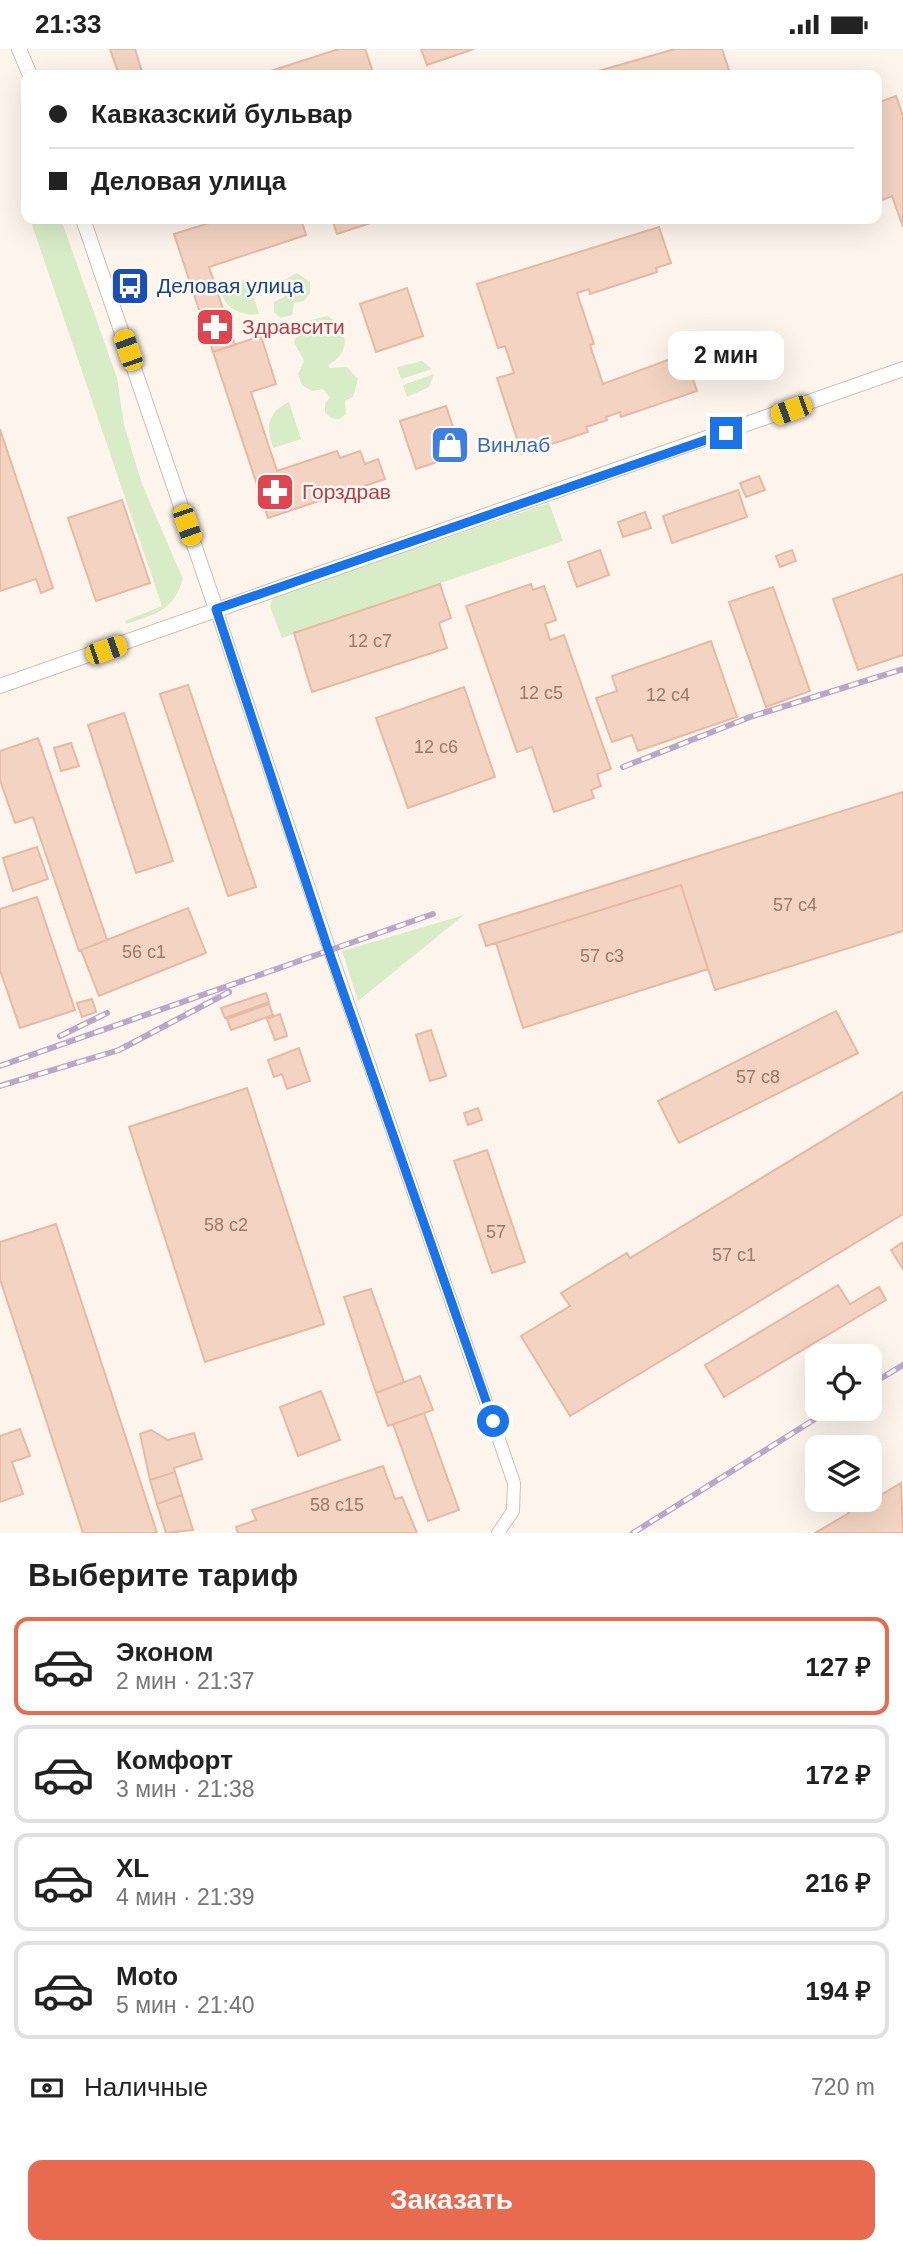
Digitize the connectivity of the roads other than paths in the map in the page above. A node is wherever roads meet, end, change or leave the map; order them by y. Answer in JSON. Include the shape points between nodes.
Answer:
{"nodes":[{"id":1,"x":19,"y":49,"type":"edge"},
{"id":2,"x":26,"y":49,"type":"edge"},
{"id":3,"x":30,"y":70,"type":"edge"},
{"id":4,"x":31,"y":70,"type":"edge"},
{"id":5,"x":85,"y":224,"type":"edge"},
{"id":6,"x":903,"y":369,"type":"edge"},
{"id":7,"x":216,"y":609,"type":"junction"},
{"id":8,"x":0,"y":686,"type":"edge"},
{"id":9,"x":498,"y":1533,"type":"edge"}],
"edges":[{"from":1,"to":3,"type":"street"},
{"from":2,"to":4,"type":"street"},
{"from":5,"to":7,"type":"street"},
{"from":6,"to":7,"type":"street"},
{"from":7,"to":8,"type":"street"},
{"from":7,"to":9,"type":"street","via":[[328,949],[514,1483],[513,1511]]}]}
